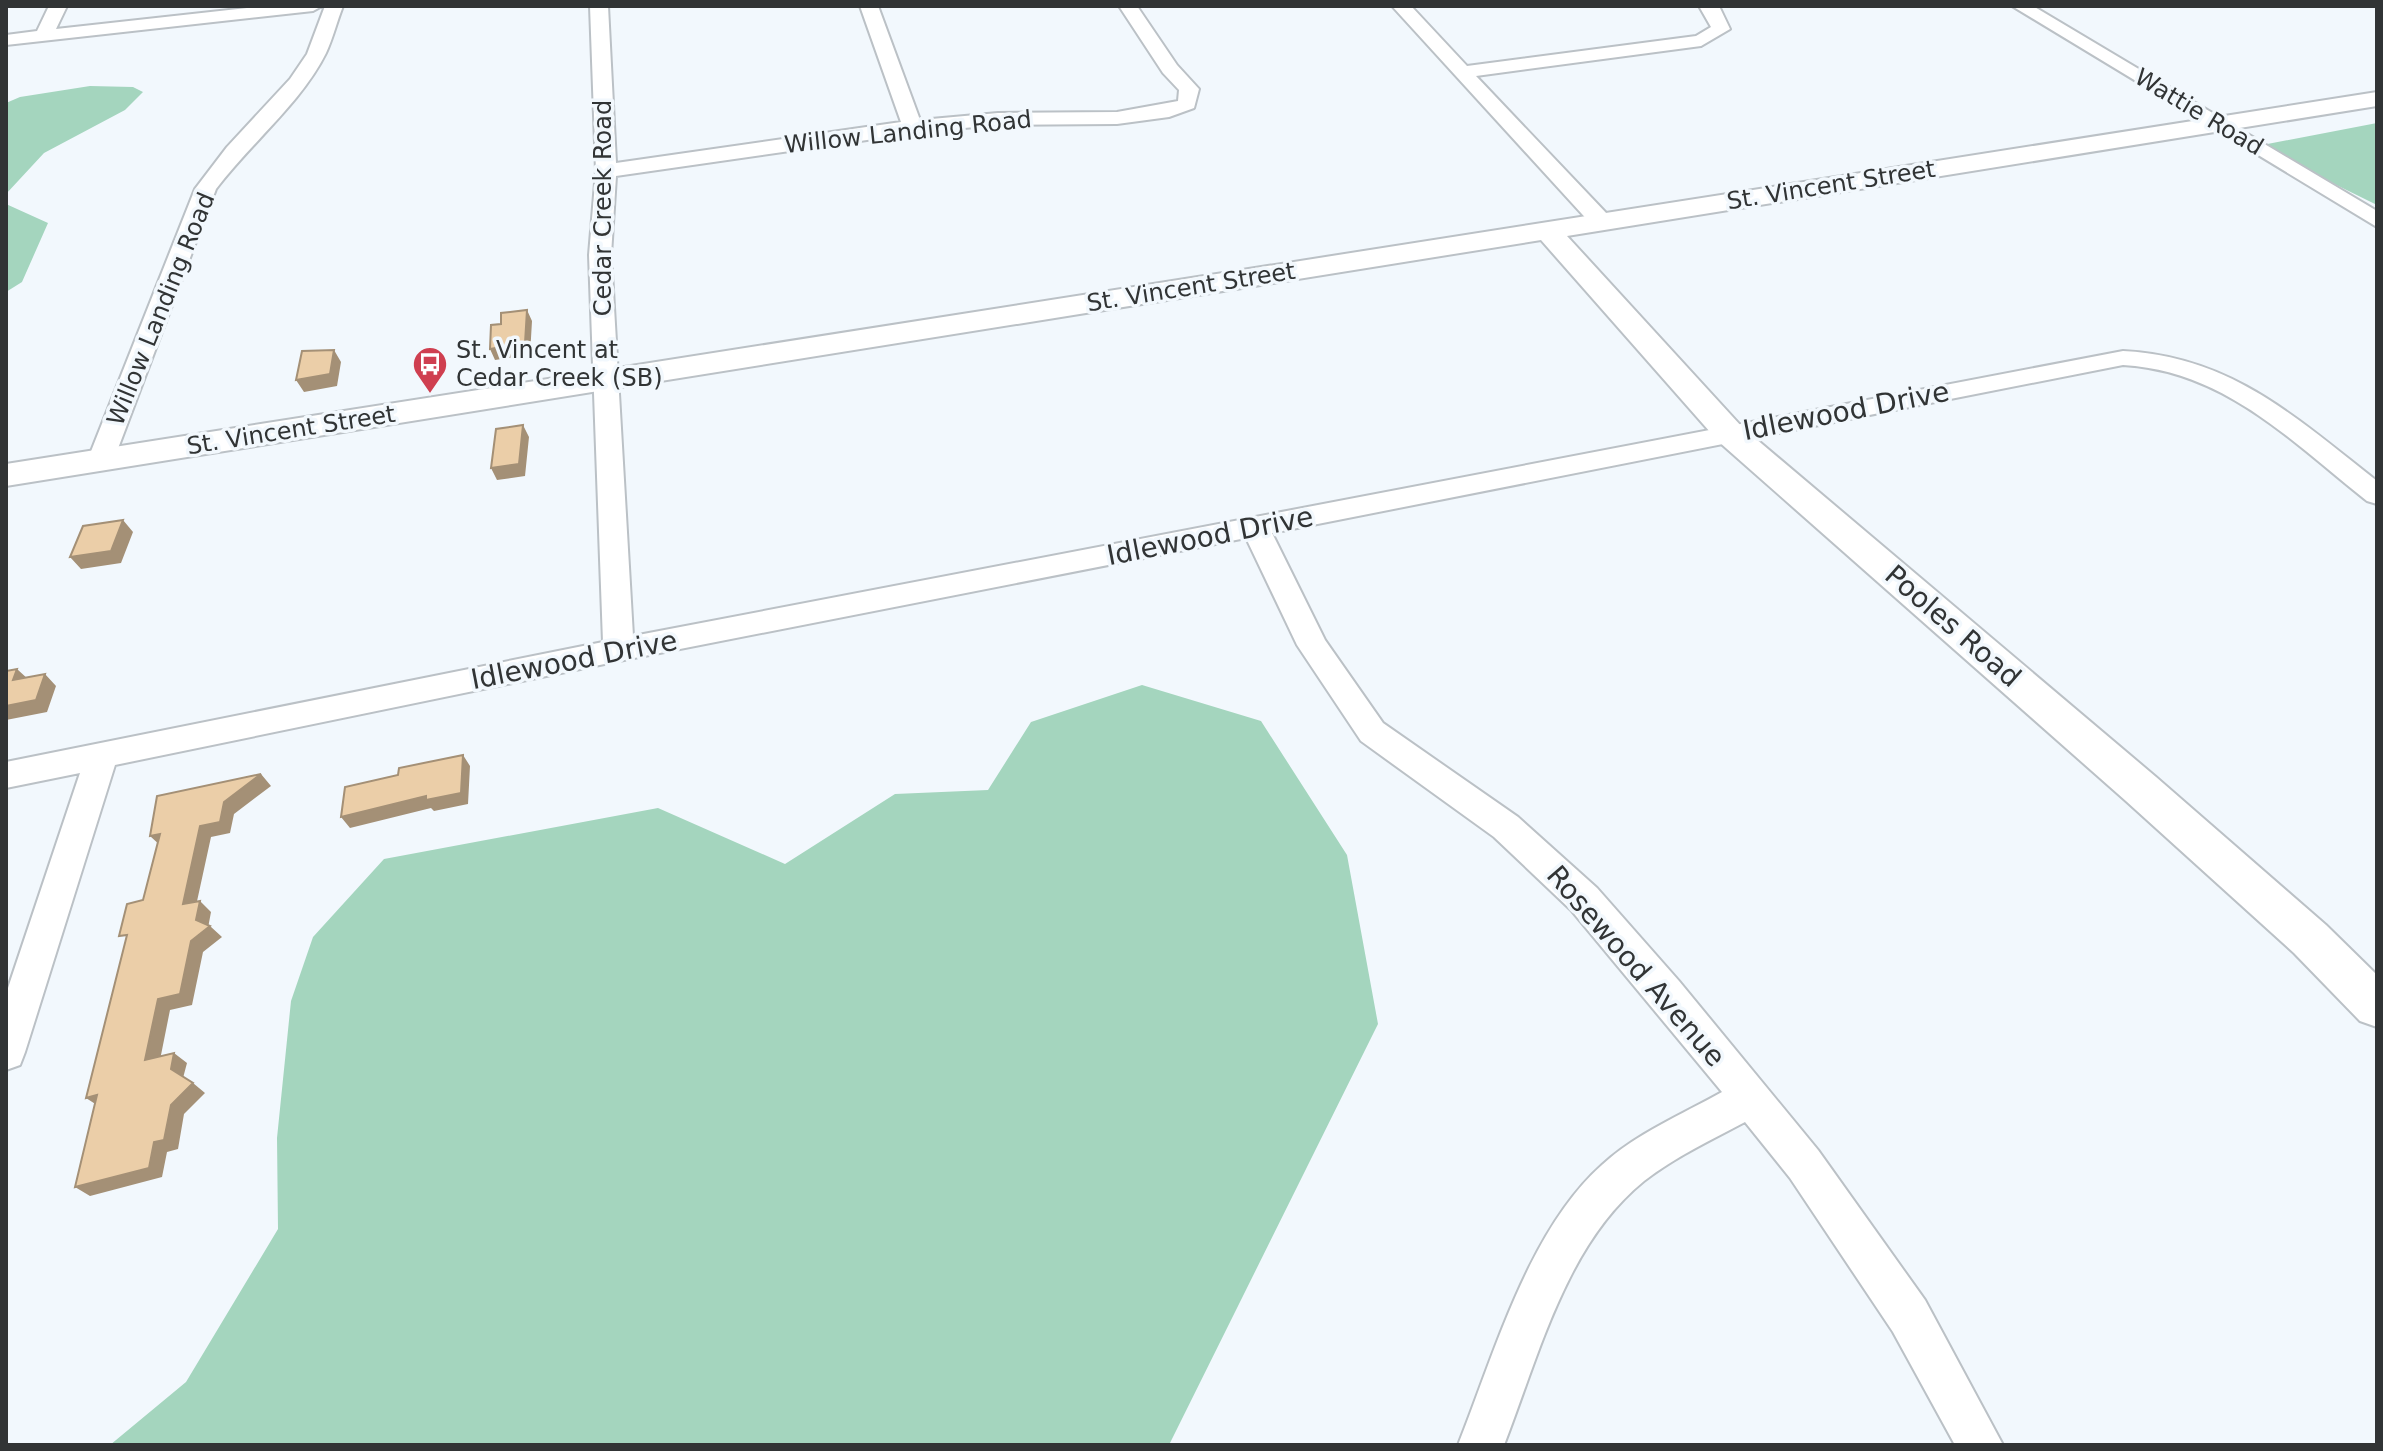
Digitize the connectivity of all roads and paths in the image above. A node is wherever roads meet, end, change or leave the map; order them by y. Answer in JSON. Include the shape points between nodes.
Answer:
{"nodes":[{"id":1,"x":58,"y":6,"type":"edge"},
{"id":2,"x":313,"y":6,"type":"edge"},
{"id":3,"x":334,"y":6,"type":"edge"},
{"id":4,"x":599,"y":6,"type":"edge"},
{"id":5,"x":869,"y":6,"type":"edge"},
{"id":6,"x":1128,"y":6,"type":"edge"},
{"id":7,"x":1401,"y":6,"type":"edge"},
{"id":8,"x":1708,"y":6,"type":"edge"},
{"id":9,"x":2021,"y":6,"type":"edge"},
{"id":10,"x":44,"y":36,"type":"junction"},
{"id":11,"x":6,"y":40,"type":"edge"},
{"id":12,"x":1463,"y":72,"type":"junction"},
{"id":13,"x":2377,"y":99,"type":"edge"},
{"id":14,"x":2222,"y":124,"type":"junction"},
{"id":15,"x":912,"y":126,"type":"junction"},
{"id":16,"x":606,"y":171,"type":"junction"},
{"id":17,"x":1600,"y":220,"type":"junction"},
{"id":18,"x":2377,"y":220,"type":"edge"},
{"id":19,"x":1547,"y":230,"type":"junction"},
{"id":20,"x":606,"y":381,"type":"junction"},
{"id":21,"x":1730,"y":434,"type":"junction"},
{"id":22,"x":101,"y":459,"type":"junction"},
{"id":23,"x":6,"y":475,"type":"edge"},
{"id":24,"x":2377,"y":495,"type":"edge"},
{"id":25,"x":1255,"y":527,"type":"junction"},
{"id":26,"x":619,"y":650,"type":"junction"},
{"id":27,"x":102,"y":755,"type":"junction"},
{"id":28,"x":6,"y":775,"type":"edge"},
{"id":29,"x":2377,"y":1006,"type":"edge"},
{"id":30,"x":6,"y":1052,"type":"edge"},
{"id":31,"x":1749,"y":1098,"type":"junction"},
{"id":32,"x":1481,"y":1445,"type":"edge"},
{"id":33,"x":1980,"y":1445,"type":"edge"}],
"edges":[{"from":1,"to":10,"type":"street"},
{"from":2,"to":10,"type":"street"},
{"from":3,"to":22,"type":"street","name":"Willow Landing Road","via":[[316,54],[297,83],[206,189]]},
{"from":4,"to":16,"type":"street","name":"Cedar Creek Road"},
{"from":5,"to":15,"type":"street"},
{"from":6,"to":15,"type":"street","name":"Willow Landing Road","via":[[1189,89],[1187,104],[1175,111]]},
{"from":7,"to":12,"type":"street"},
{"from":8,"to":12,"type":"street","via":[[1721,29],[1701,41]]},
{"from":9,"to":14,"type":"street","name":"Wattie Road"},
{"from":10,"to":11,"type":"street"},
{"from":12,"to":17,"type":"street"},
{"from":13,"to":14,"type":"street","name":"St. Vincent Street"},
{"from":14,"to":17,"type":"street","name":"St. Vincent Street"},
{"from":14,"to":18,"type":"street","name":"Wattie Road"},
{"from":15,"to":16,"type":"street","name":"Willow Landing Road"},
{"from":16,"to":20,"type":"street","name":"Cedar Creek Road","via":[[600,255]]},
{"from":17,"to":19,"type":"street","name":"St. Vincent Street"},
{"from":19,"to":20,"type":"street","name":"St. Vincent Street"},
{"from":19,"to":21,"type":"street","name":"Pooles Road"},
{"from":20,"to":22,"type":"street","name":"St. Vincent Street"},
{"from":20,"to":26,"type":"street","name":"Cedar Creek Road"},
{"from":21,"to":24,"type":"street","name":"Idlewood Drive","via":[[2123,358],[2154,358],[2191,365],[2239,390]]},
{"from":21,"to":25,"type":"street","name":"Idlewood Drive"},
{"from":21,"to":29,"type":"street","name":"Pooles Road","via":[[2141,789]]},
{"from":22,"to":23,"type":"street","name":"St. Vincent Street"},
{"from":25,"to":26,"type":"street","name":"Idlewood Drive"},
{"from":25,"to":31,"type":"street","name":"Rosewood Avenue","via":[[1312,645],[1372,732],[1506,827],[1566,881],[1666,993]]},
{"from":26,"to":27,"type":"street","name":"Idlewood Drive"},
{"from":27,"to":28,"type":"street","name":"Idlewood Drive"},
{"from":27,"to":30,"type":"street"},
{"from":31,"to":32,"type":"street","via":[[1657,1148],[1613,1181],[1580,1221],[1553,1270]]},
{"from":31,"to":33,"type":"street","name":"Rosewood Avenue","via":[[1852,1230],[1909,1316]]}]}
